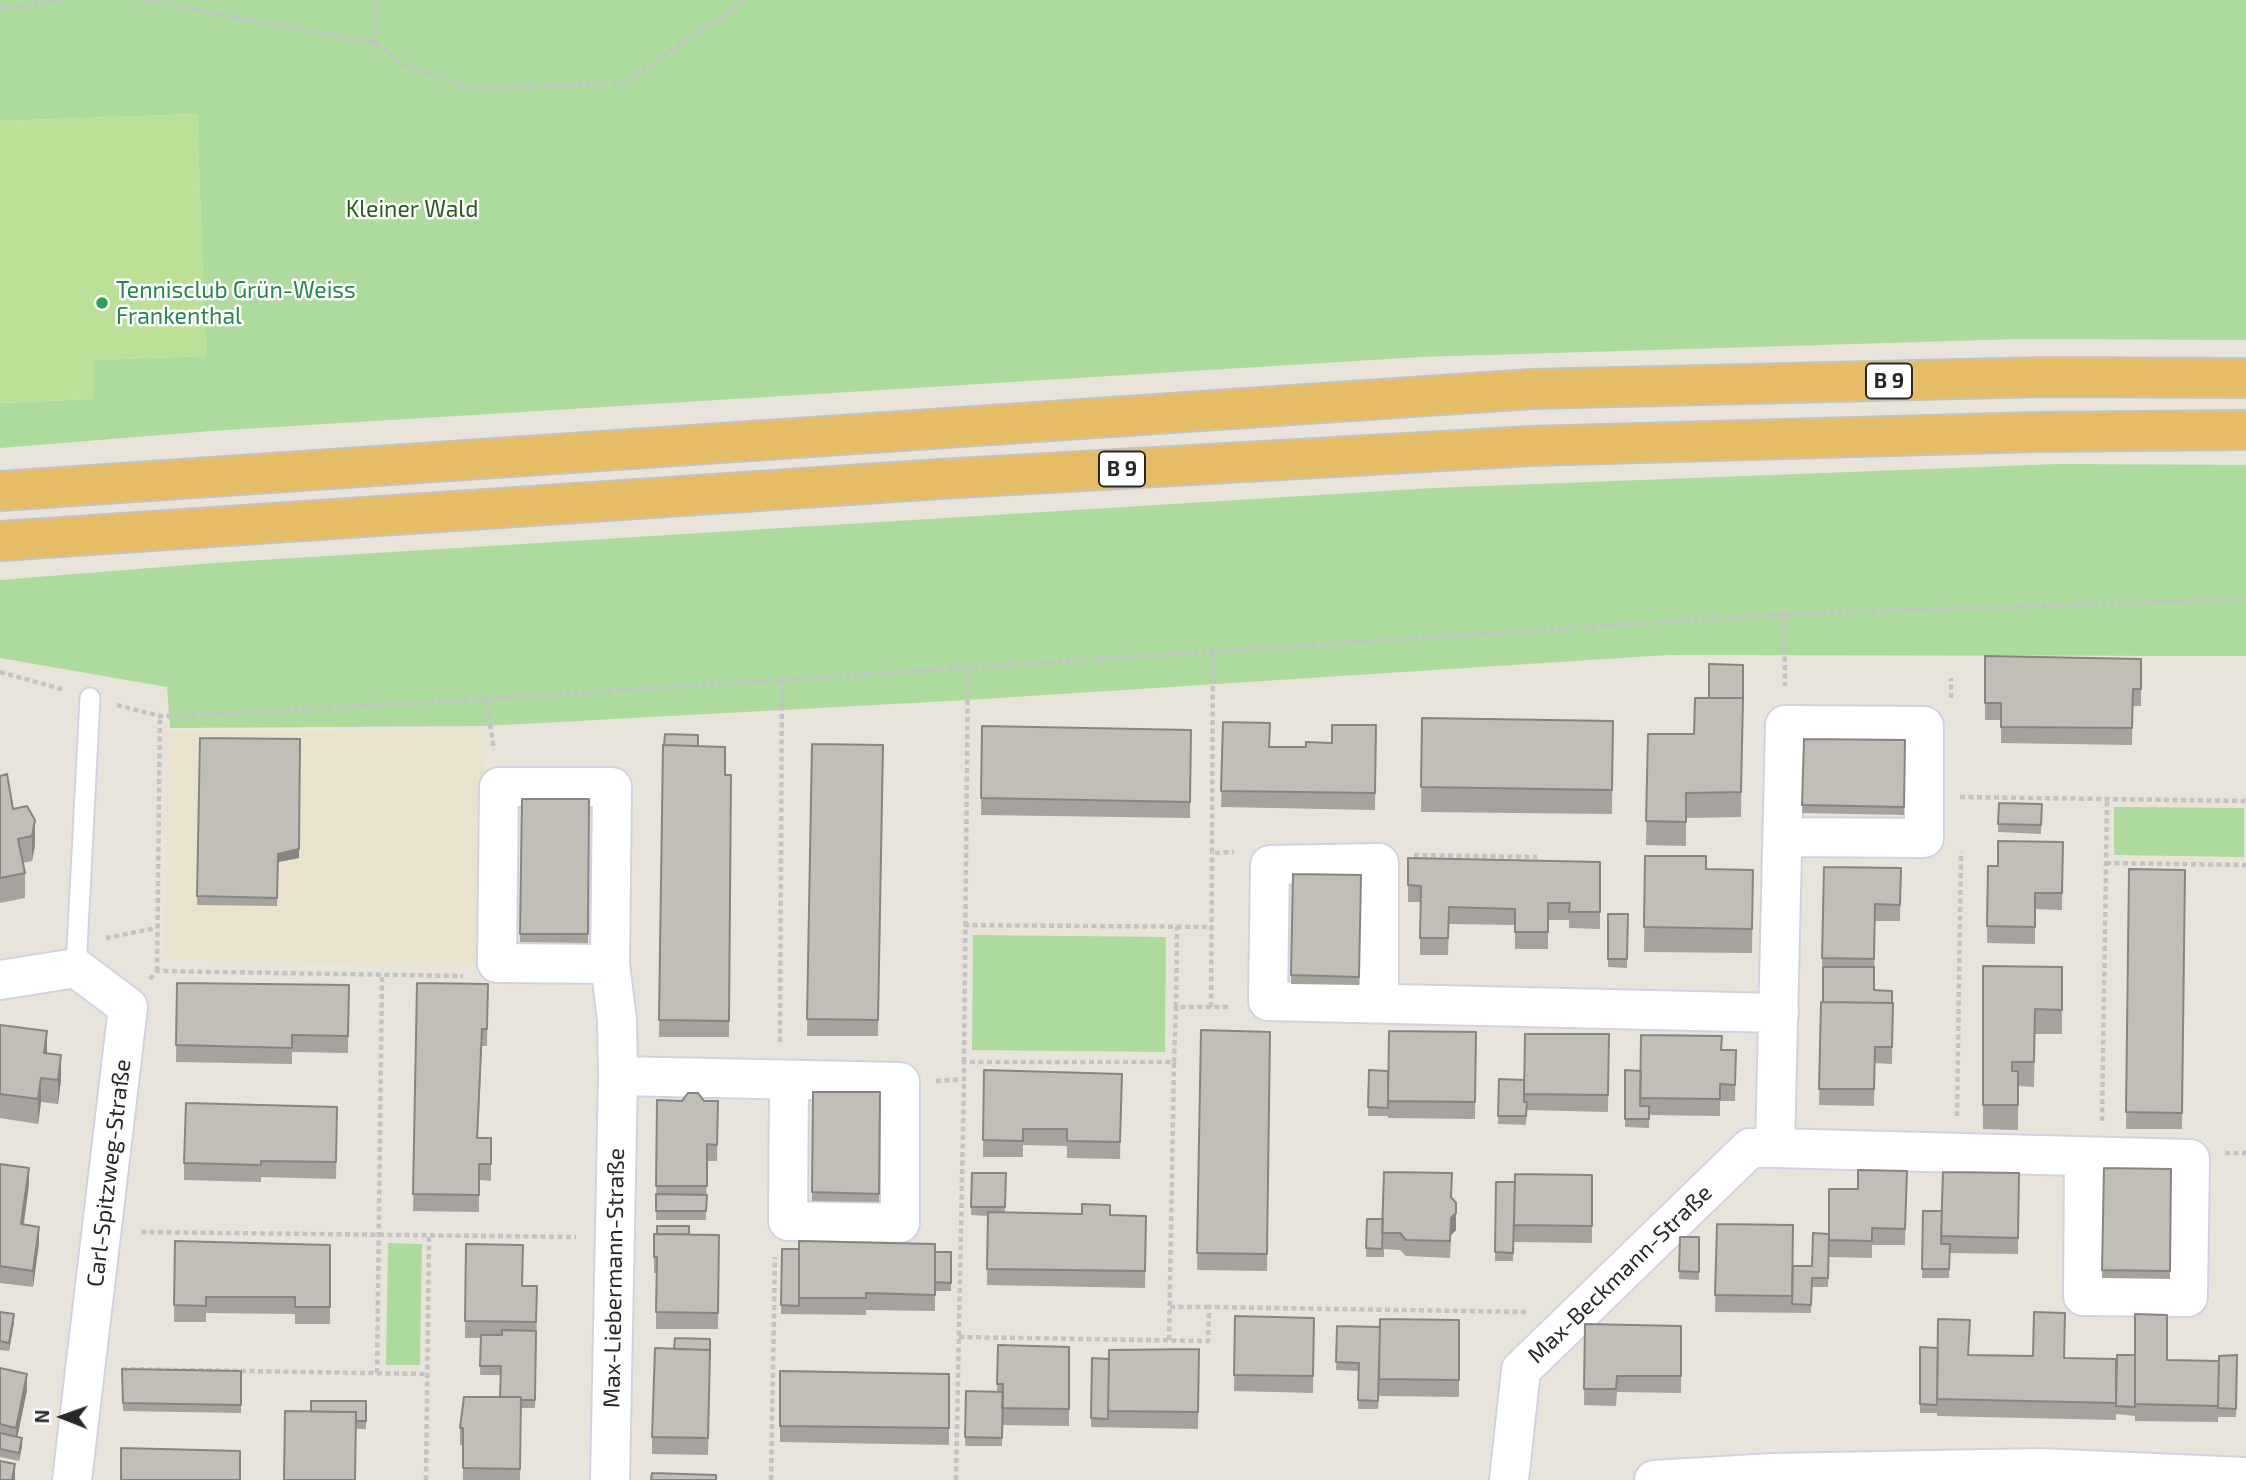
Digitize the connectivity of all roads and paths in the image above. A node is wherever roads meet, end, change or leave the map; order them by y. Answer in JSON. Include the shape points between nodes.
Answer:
{"nodes":[{"id":1,"x":66,"y":0,"type":"edge"},
{"id":2,"x":142,"y":0,"type":"edge"},
{"id":3,"x":376,"y":0,"type":"edge"},
{"id":4,"x":746,"y":0,"type":"edge"},
{"id":5,"x":0,"y":9,"type":"edge"},
{"id":6,"x":375,"y":43,"type":"junction"},
{"id":7,"x":2246,"y":378,"type":"edge"},
{"id":8,"x":2246,"y":430,"type":"edge"},
{"id":9,"x":0,"y":491,"type":"edge"},
{"id":10,"x":0,"y":541,"type":"edge"},
{"id":11,"x":2246,"y":600,"type":"edge"},
{"id":12,"x":1784,"y":614,"type":"junction"},
{"id":13,"x":1213,"y":652,"type":"junction"},
{"id":14,"x":968,"y":667,"type":"junction"},
{"id":15,"x":782,"y":679,"type":"junction"},
{"id":16,"x":90,"y":698,"type":"dead end"},
{"id":17,"x":486,"y":699,"type":"junction"},
{"id":18,"x":1785,"y":725,"type":"junction"},
{"id":19,"x":499,"y":787,"type":"junction"},
{"id":20,"x":1949,"y":797,"type":"dead end"},
{"id":21,"x":1962,"y":797,"type":"junction"},
{"id":22,"x":2107,"y":799,"type":"junction"},
{"id":23,"x":2246,"y":801,"type":"edge"},
{"id":24,"x":1961,"y":810,"type":"dead end"},
{"id":25,"x":1784,"y":837,"type":"junction"},
{"id":26,"x":1961,"y":849,"type":"dead end"},
{"id":27,"x":1212,"y":853,"type":"junction"},
{"id":28,"x":1537,"y":857,"type":"dead end"},
{"id":29,"x":1379,"y":863,"type":"junction"},
{"id":30,"x":2106,"y":863,"type":"junction"},
{"id":31,"x":1270,"y":865,"type":"junction"},
{"id":32,"x":2246,"y":865,"type":"edge"},
{"id":33,"x":964,"y":925,"type":"junction"},
{"id":34,"x":1177,"y":927,"type":"junction"},
{"id":35,"x":1212,"y":927,"type":"junction"},
{"id":36,"x":156,"y":928,"type":"junction"},
{"id":37,"x":497,"y":963,"type":"junction"},
{"id":38,"x":610,"y":964,"type":"junction"},
{"id":39,"x":76,"y":968,"type":"junction"},
{"id":40,"x":157,"y":971,"type":"junction"},
{"id":41,"x":382,"y":975,"type":"junction"},
{"id":42,"x":0,"y":980,"type":"edge"},
{"id":43,"x":1268,"y":1001,"type":"junction"},
{"id":44,"x":1379,"y":1002,"type":"junction"},
{"id":45,"x":128,"y":1007,"type":"junction"},
{"id":46,"x":1176,"y":1007,"type":"junction"},
{"id":47,"x":1211,"y":1007,"type":"junction"},
{"id":48,"x":1779,"y":1013,"type":"junction"},
{"id":49,"x":964,"y":1062,"type":"junction"},
{"id":50,"x":1174,"y":1062,"type":"junction"},
{"id":51,"x":618,"y":1076,"type":"junction"},
{"id":52,"x":964,"y":1079,"type":"junction"},
{"id":53,"x":784,"y":1081,"type":"junction"},
{"id":54,"x":900,"y":1082,"type":"junction"},
{"id":55,"x":1775,"y":1148,"type":"junction"},
{"id":56,"x":1956,"y":1152,"type":"junction"},
{"id":57,"x":2093,"y":1156,"type":"joint"},
{"id":58,"x":788,"y":1221,"type":"junction"},
{"id":59,"x":101,"y":1232,"type":"junction"},
{"id":60,"x":379,"y":1235,"type":"junction"},
{"id":61,"x":429,"y":1236,"type":"junction"},
{"id":62,"x":614,"y":1238,"type":"junction"},
{"id":63,"x":1170,"y":1307,"type":"junction"},
{"id":64,"x":1209,"y":1307,"type":"junction"},
{"id":65,"x":1559,"y":1332,"type":"junction"},
{"id":66,"x":959,"y":1337,"type":"junction"},
{"id":67,"x":1169,"y":1340,"type":"junction"},
{"id":68,"x":86,"y":1368,"type":"junction"},
{"id":69,"x":377,"y":1373,"type":"junction"},
{"id":70,"x":427,"y":1374,"type":"junction"},
{"id":71,"x":2246,"y":1477,"type":"edge"},
{"id":72,"x":72,"y":1480,"type":"edge"},
{"id":73,"x":426,"y":1480,"type":"edge"},
{"id":74,"x":610,"y":1480,"type":"edge"},
{"id":75,"x":771,"y":1480,"type":"edge"},
{"id":76,"x":956,"y":1480,"type":"edge"},
{"id":77,"x":1509,"y":1480,"type":"edge"},
{"id":78,"x":1654,"y":1480,"type":"edge"}],
"edges":[{"from":1,"to":5,"type":"path"},
{"from":2,"to":6,"type":"path"},
{"from":3,"to":6,"type":"path"},
{"from":4,"to":6,"type":"path","via":[[624,83],[471,88],[405,65]]},
{"from":7,"to":9,"type":"highway","number":"B 9","via":[[2046,377],[1532,389]]},
{"from":8,"to":10,"type":"highway","number":"B 9","via":[[1532,446]]},
{"from":11,"to":12,"type":"path"},
{"from":12,"to":13,"type":"path"},
{"from":12,"to":18,"type":"path"},
{"from":13,"to":14,"type":"path"},
{"from":13,"to":27,"type":"path"},
{"from":14,"to":15,"type":"path"},
{"from":14,"to":33,"type":"path"},
{"from":15,"to":17,"type":"path"},
{"from":15,"to":53,"type":"path"},
{"from":16,"to":39,"type":"lane"},
{"from":17,"to":19,"type":"path"},
{"from":17,"to":36,"type":"path","via":[[160,716]]},
{"from":18,"to":25,"type":"street"},
{"from":18,"to":25,"type":"street","via":[[1924,726],[1924,838]]},
{"from":19,"to":37,"type":"street"},
{"from":19,"to":38,"type":"street","name":"Max-Liebermann-Straße","via":[[612,787]]},
{"from":20,"to":21,"type":"path"},
{"from":21,"to":22,"type":"path"},
{"from":21,"to":24,"type":"path"},
{"from":22,"to":23,"type":"path"},
{"from":22,"to":30,"type":"path"},
{"from":25,"to":48,"type":"street"},
{"from":26,"to":56,"type":"path"},
{"from":27,"to":31,"type":"path","via":[[1251,852]]},
{"from":27,"to":35,"type":"path"},
{"from":28,"to":29,"type":"path","via":[[1403,855]]},
{"from":29,"to":31,"type":"street"},
{"from":29,"to":44,"type":"street"},
{"from":30,"to":32,"type":"path"},
{"from":30,"to":57,"type":"path"},
{"from":31,"to":43,"type":"street"},
{"from":33,"to":34,"type":"path"},
{"from":33,"to":49,"type":"path"},
{"from":34,"to":35,"type":"path"},
{"from":34,"to":46,"type":"path"},
{"from":35,"to":47,"type":"path"},
{"from":36,"to":39,"type":"path","via":[[104,938]]},
{"from":36,"to":40,"type":"path"},
{"from":37,"to":38,"type":"street"},
{"from":37,"to":41,"type":"path","via":[[473,976]]},
{"from":38,"to":51,"type":"street","name":"Max-Liebermann-Straße"},
{"from":39,"to":42,"type":"street"},
{"from":39,"to":45,"type":"street"},
{"from":40,"to":41,"type":"path"},
{"from":40,"to":45,"type":"path"},
{"from":41,"to":60,"type":"path"},
{"from":43,"to":44,"type":"street"},
{"from":43,"to":47,"type":"path","via":[[1247,1007]]},
{"from":44,"to":48,"type":"street"},
{"from":45,"to":59,"type":"street","name":"Carl-Spitzweg-Straße"},
{"from":46,"to":47,"type":"path"},
{"from":46,"to":50,"type":"path"},
{"from":48,"to":55,"type":"street"},
{"from":49,"to":50,"type":"path"},
{"from":49,"to":52,"type":"path"},
{"from":50,"to":63,"type":"path"},
{"from":51,"to":53,"type":"street"},
{"from":51,"to":62,"type":"street","name":"Max-Liebermann-Straße"},
{"from":52,"to":54,"type":"path"},
{"from":52,"to":66,"type":"path"},
{"from":53,"to":54,"type":"street"},
{"from":53,"to":58,"type":"street"},
{"from":54,"to":58,"type":"street","via":[[900,1223]]},
{"from":55,"to":56,"type":"street","name":"Max-Beckmann-Straße"},
{"from":55,"to":65,"type":"street","name":"Max-Beckmann-Straße","via":[[1750,1148]]},
{"from":56,"to":57,"type":"street","name":"Max-Beckmann-Straße"},
{"from":58,"to":75,"type":"path","via":[[775,1231]]},
{"from":59,"to":60,"type":"path"},
{"from":59,"to":68,"type":"street","name":"Carl-Spitzweg-Straße"},
{"from":60,"to":61,"type":"path"},
{"from":60,"to":69,"type":"path"},
{"from":61,"to":62,"type":"path"},
{"from":61,"to":70,"type":"path"},
{"from":62,"to":74,"type":"street","name":"Max-Liebermann-Straße"},
{"from":63,"to":64,"type":"path"},
{"from":63,"to":67,"type":"path"},
{"from":64,"to":65,"type":"path","via":[[1534,1312]]},
{"from":64,"to":67,"type":"path","via":[[1208,1341]]},
{"from":65,"to":77,"type":"street","name":"Max-Beckmann-Straße","via":[[1521,1370]]},
{"from":66,"to":67,"type":"path"},
{"from":66,"to":76,"type":"path"},
{"from":68,"to":69,"type":"path"},
{"from":68,"to":72,"type":"street","name":"Carl-Spitzweg-Straße"},
{"from":69,"to":70,"type":"path"},
{"from":70,"to":73,"type":"path"},
{"from":71,"to":78,"type":"street","via":[[2039,1468]]}]}
